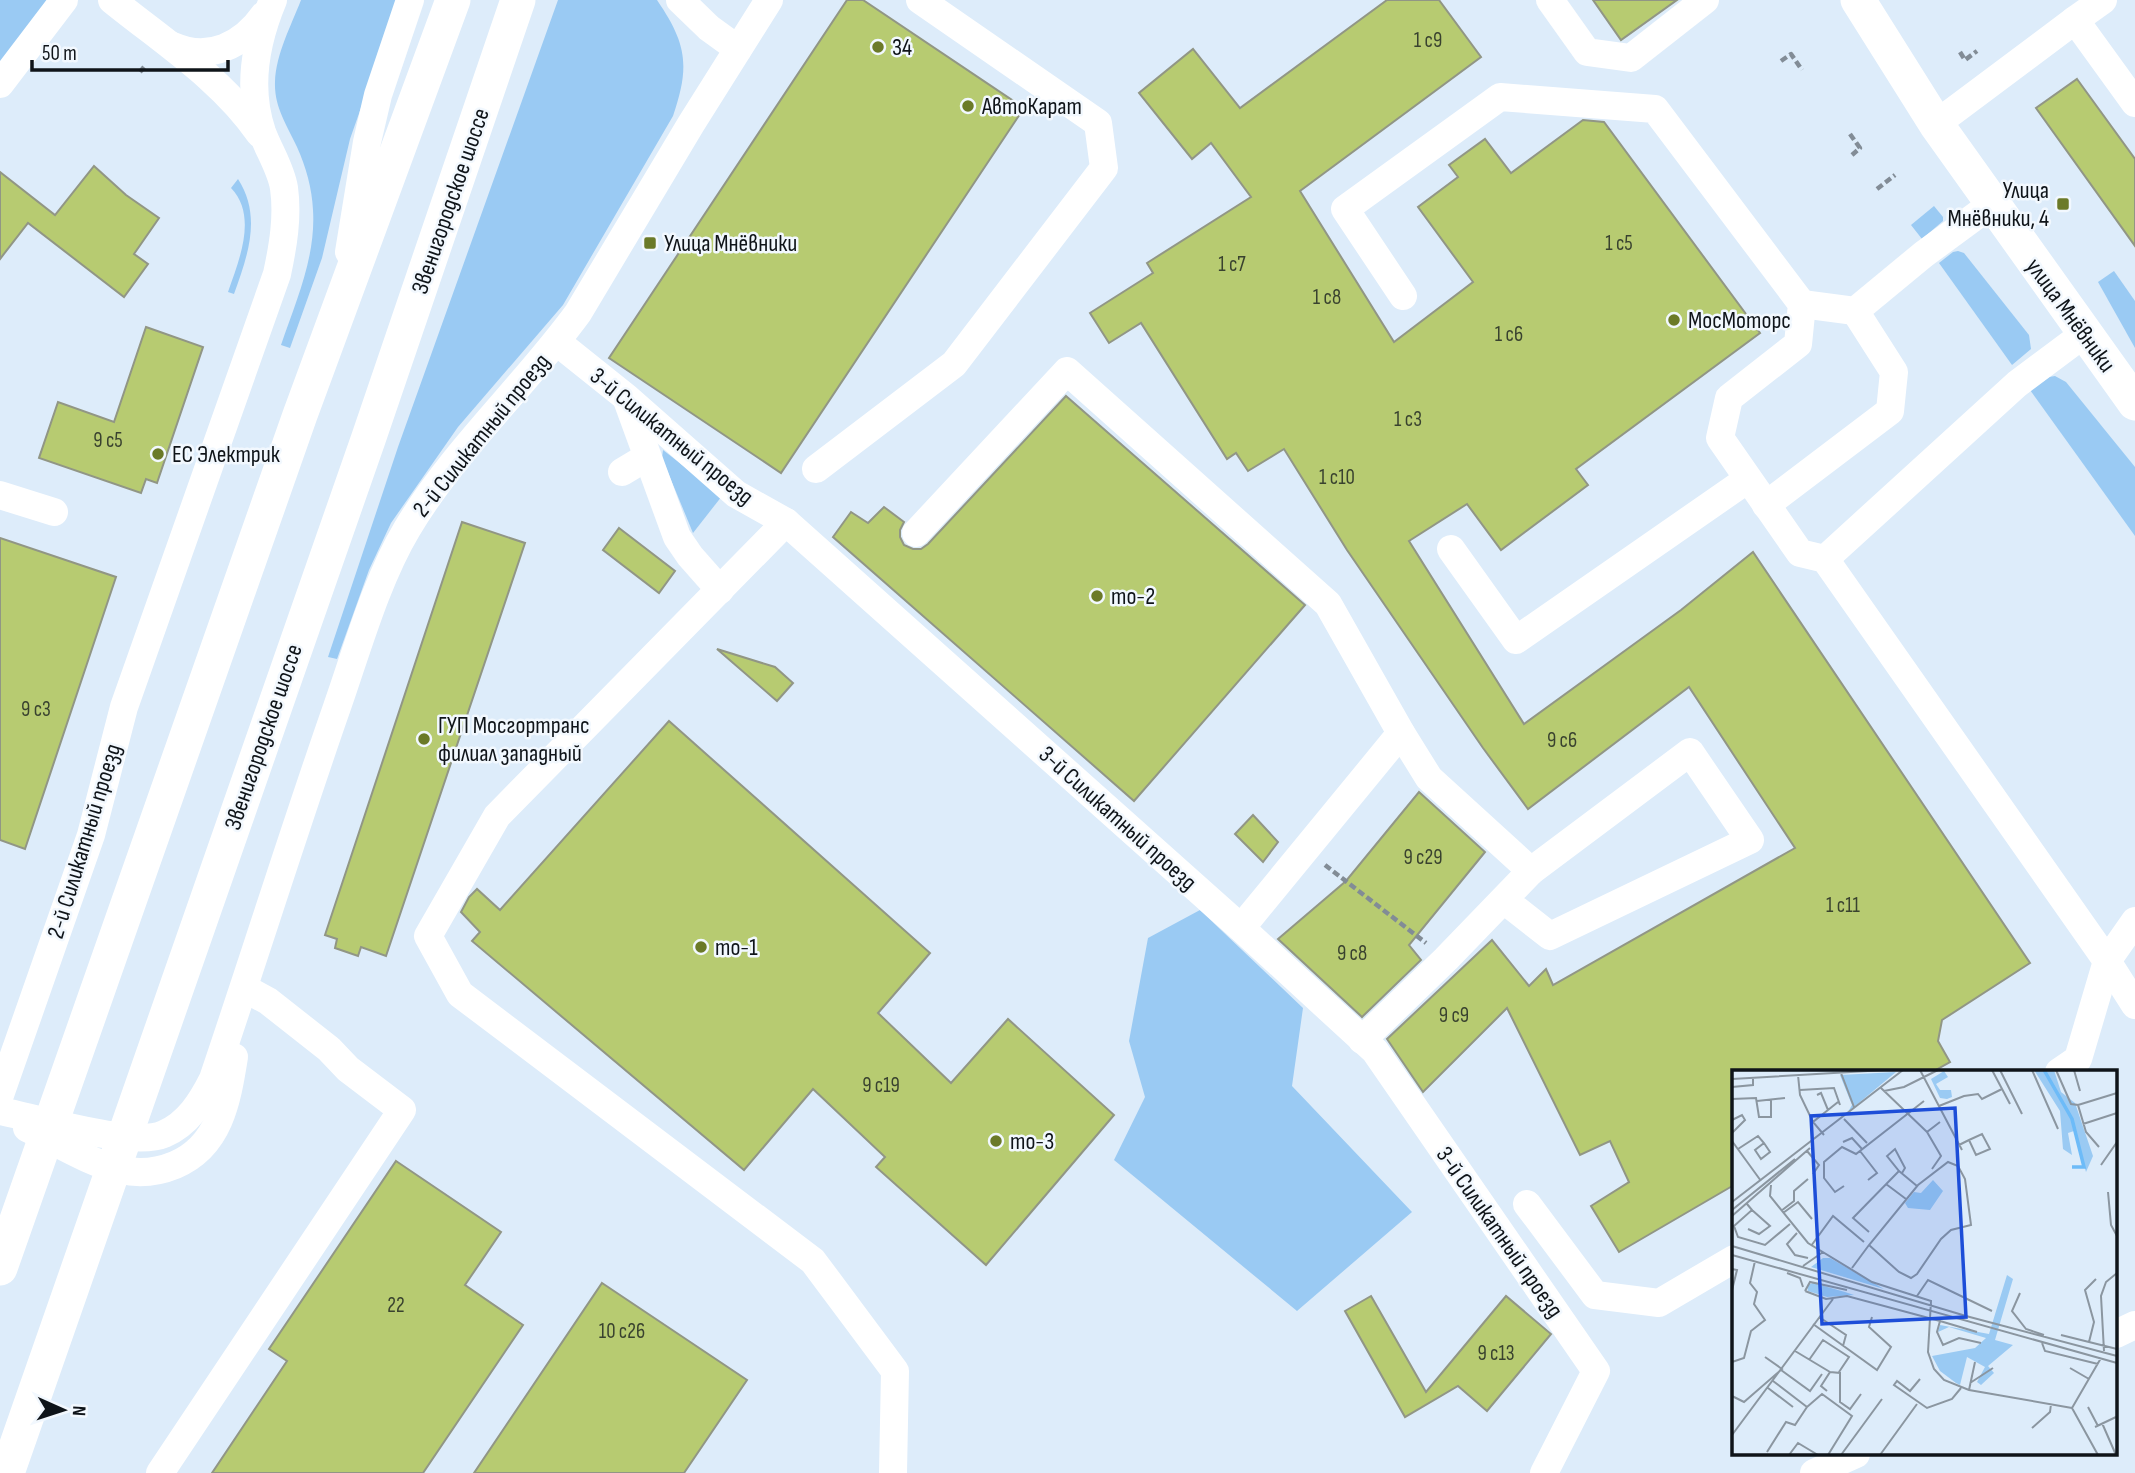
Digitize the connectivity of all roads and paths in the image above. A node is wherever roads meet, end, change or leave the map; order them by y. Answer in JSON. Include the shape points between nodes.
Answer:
{"nodes":[{"id":1,"x":64,"y":0,"type":"edge"},
{"id":2,"x":112,"y":0,"type":"edge"},
{"id":3,"x":410,"y":0,"type":"edge"},
{"id":4,"x":453,"y":0,"type":"edge"},
{"id":5,"x":518,"y":0,"type":"edge"},
{"id":6,"x":680,"y":0,"type":"edge"},
{"id":7,"x":769,"y":0,"type":"edge"},
{"id":8,"x":920,"y":0,"type":"edge"},
{"id":9,"x":1550,"y":0,"type":"edge"},
{"id":10,"x":1705,"y":0,"type":"edge"},
{"id":11,"x":1834,"y":0,"type":"edge"},
{"id":12,"x":1839,"y":0,"type":"edge"},
{"id":13,"x":2103,"y":0,"type":"edge"},
{"id":14,"x":272,"y":2,"type":"edge"},
{"id":15,"x":1859,"y":14,"type":"edge"},
{"id":16,"x":2075,"y":20,"type":"junction"},
{"id":17,"x":164,"y":42,"type":"junction"},
{"id":18,"x":738,"y":50,"type":"junction"},
{"id":19,"x":1977,"y":51,"type":"dead end"},
{"id":20,"x":1960,"y":52,"type":"dead end"},
{"id":21,"x":1781,"y":61,"type":"dead end"},
{"id":22,"x":1802,"y":70,"type":"dead end"},
{"id":23,"x":0,"y":84,"type":"edge"},
{"id":24,"x":2135,"y":103,"type":"edge"},
{"id":25,"x":1936,"y":124,"type":"junction"},
{"id":26,"x":1850,"y":134,"type":"dead end"},
{"id":27,"x":268,"y":148,"type":"junction"},
{"id":28,"x":1852,"y":155,"type":"dead end"},
{"id":29,"x":1895,"y":175,"type":"dead end"},
{"id":30,"x":1877,"y":189,"type":"dead end"},
{"id":31,"x":1992,"y":204,"type":"junction"},
{"id":32,"x":1403,"y":296,"type":"dead end"},
{"id":33,"x":1802,"y":304,"type":"junction"},
{"id":34,"x":1855,"y":311,"type":"junction"},
{"id":35,"x":2084,"y":334,"type":"junction"},
{"id":36,"x":557,"y":342,"type":"junction"},
{"id":37,"x":320,"y":359,"type":"junction"},
{"id":38,"x":2131,"y":391,"type":"edge"},
{"id":39,"x":626,"y":398,"type":"junction"},
{"id":40,"x":647,"y":457,"type":"junction"},
{"id":41,"x":816,"y":469,"type":"dead end"},
{"id":42,"x":622,"y":472,"type":"dead end"},
{"id":43,"x":1748,"y":479,"type":"junction"},
{"id":44,"x":0,"y":495,"type":"edge"},
{"id":45,"x":1766,"y":505,"type":"junction"},
{"id":46,"x":54,"y":512,"type":"dead end"},
{"id":47,"x":786,"y":522,"type":"junction"},
{"id":48,"x":916,"y":533,"type":"dead end"},
{"id":49,"x":1451,"y":549,"type":"dead end"},
{"id":50,"x":1825,"y":559,"type":"junction"},
{"id":51,"x":720,"y":590,"type":"junction"},
{"id":52,"x":1401,"y":733,"type":"junction"},
{"id":53,"x":1304,"y":849,"type":"junction"},
{"id":54,"x":1531,"y":871,"type":"junction"},
{"id":55,"x":1504,"y":900,"type":"junction"},
{"id":56,"x":2135,"y":921,"type":"edge"},
{"id":57,"x":1241,"y":928,"type":"junction"},
{"id":58,"x":1446,"y":959,"type":"junction"},
{"id":59,"x":2107,"y":961,"type":"junction"},
{"id":60,"x":244,"y":988,"type":"junction"},
{"id":61,"x":2135,"y":1005,"type":"edge"},
{"id":62,"x":1362,"y":1040,"type":"junction"},
{"id":63,"x":2062,"y":1070,"type":"edge"},
{"id":64,"x":0,"y":1096,"type":"edge"},
{"id":65,"x":0,"y":1112,"type":"edge"},
{"id":66,"x":1527,"y":1204,"type":"dead end"},
{"id":67,"x":1732,"y":1260,"type":"edge"},
{"id":68,"x":0,"y":1268,"type":"edge"},
{"id":69,"x":2135,"y":1325,"type":"edge"},
{"id":70,"x":2118,"y":1333,"type":"edge"},
{"id":71,"x":1852,"y":1456,"type":"edge"},
{"id":72,"x":7,"y":1473,"type":"edge"},
{"id":73,"x":160,"y":1473,"type":"edge"},
{"id":74,"x":893,"y":1473,"type":"edge"},
{"id":75,"x":1544,"y":1473,"type":"edge"},
{"id":76,"x":1814,"y":1473,"type":"edge"}],
"edges":[{"from":1,"to":23,"type":"street"},
{"from":2,"to":17,"type":"street"},
{"from":3,"to":37,"type":"street","via":[[378,95],[347,261]]},
{"from":4,"to":37,"type":"main road"},
{"from":5,"to":72,"type":"main road","name":"Звенигородское шоссе"},
{"from":6,"to":18,"type":"street"},
{"from":7,"to":18,"type":"street","name":"2-й Силикатный проезд"},
{"from":8,"to":41,"type":"street","via":[[1098,123],[1104,168],[954,364]]},
{"from":9,"to":10,"type":"street","via":[[1587,52],[1632,58]]},
{"from":11,"to":15,"type":"main road","name":"улица Мнёвники"},
{"from":12,"to":15,"type":"main road","name":"улица Мнёвники"},
{"from":13,"to":16,"type":"street"},
{"from":14,"to":17,"type":"street","via":[[251,31],[225,49],[189,52]]},
{"from":14,"to":27,"type":"street","name":"2-й Силикатный проезд","via":[[254,68],[257,111]]},
{"from":15,"to":25,"type":"main road","name":"улица Мнёвники"},
{"from":16,"to":24,"type":"street"},
{"from":16,"to":25,"type":"street"},
{"from":17,"to":27,"type":"street","name":"2-й Силикатный проезд","via":[[211,79],[247,117]]},
{"from":18,"to":36,"type":"street","name":"2-й Силикатный проезд"},
{"from":19,"to":20,"type":"path","via":[[1965,60]]},
{"from":21,"to":22,"type":"path","via":[[1791,54]]},
{"from":25,"to":31,"type":"main road","name":"улица Мнёвники"},
{"from":26,"to":28,"type":"path","via":[[1860,148]]},
{"from":27,"to":64,"type":"street","name":"2-й Силикатный проезд","via":[[284,186],[286,212],[277,274],[124,707],[91,835]]},
{"from":29,"to":30,"type":"path"},
{"from":31,"to":34,"type":"street"},
{"from":31,"to":35,"type":"main road","name":"улица Мнёвники"},
{"from":32,"to":33,"type":"street","via":[[1345,209],[1500,97],[1655,109]]},
{"from":33,"to":34,"type":"street"},
{"from":33,"to":43,"type":"street","via":[[1798,344],[1729,398],[1720,438]]},
{"from":34,"to":45,"type":"street","via":[[1894,372],[1890,411]]},
{"from":35,"to":38,"type":"main road","name":"улица Мнёвники"},
{"from":35,"to":50,"type":"street","via":[[2017,384]]},
{"from":36,"to":39,"type":"street","name":"3-й Силикатный проезд"},
{"from":36,"to":60,"type":"street","name":"2-й Силикатный проезд","via":[[428,497],[395,552],[313,776]]},
{"from":37,"to":68,"type":"main road"},
{"from":39,"to":40,"type":"street"},
{"from":39,"to":47,"type":"street","name":"3-й Силикатный проезд","via":[[736,494]]},
{"from":40,"to":42,"type":"street"},
{"from":40,"to":51,"type":"street","via":[[677,537]]},
{"from":43,"to":45,"type":"street"},
{"from":43,"to":49,"type":"street","via":[[1516,640]]},
{"from":44,"to":46,"type":"street"},
{"from":45,"to":50,"type":"street","via":[[1800,553]]},
{"from":47,"to":51,"type":"street"},
{"from":47,"to":57,"type":"street","name":"3-й Силикатный проезд"},
{"from":48,"to":52,"type":"street","via":[[1067,371],[1328,604]]},
{"from":50,"to":59,"type":"street"},
{"from":51,"to":74,"type":"street","via":[[497,816],[428,936],[460,994],[813,1261],[895,1371]]},
{"from":52,"to":53,"type":"street"},
{"from":52,"to":54,"type":"street","via":[[1429,778]]},
{"from":53,"to":57,"type":"street"},
{"from":53,"to":58,"type":"path"},
{"from":54,"to":55,"type":"street"},
{"from":54,"to":55,"type":"street","via":[[1690,752],[1750,840],[1550,936]]},
{"from":55,"to":58,"type":"street"},
{"from":56,"to":59,"type":"street"},
{"from":57,"to":62,"type":"street","name":"3-й Силикатный проезд"},
{"from":58,"to":62,"type":"street"},
{"from":59,"to":61,"type":"street"},
{"from":59,"to":63,"type":"street","via":[[2078,1059]]},
{"from":60,"to":65,"type":"street","name":"2-й Силикатный проезд","via":[[225,1104],[207,1142],[180,1163],[149,1172],[120,1170]]},
{"from":60,"to":73,"type":"street","via":[[268,1001],[402,1110]]},
{"from":62,"to":75,"type":"street","name":"3-й Силикатный проезд","via":[[1375,1051],[1597,1371]]},
{"from":66,"to":67,"type":"street","via":[[1595,1295],[1659,1303]]},
{"from":69,"to":70,"type":"street"},
{"from":71,"to":76,"type":"street"}]}
